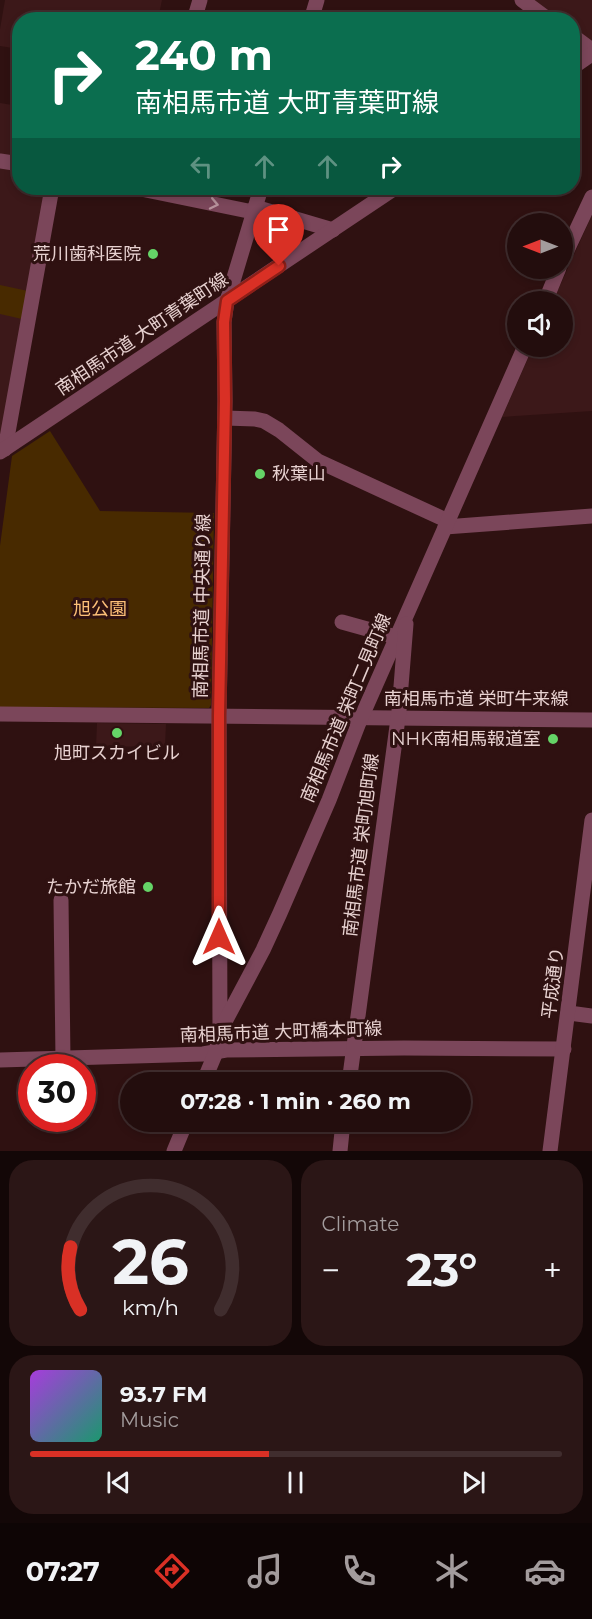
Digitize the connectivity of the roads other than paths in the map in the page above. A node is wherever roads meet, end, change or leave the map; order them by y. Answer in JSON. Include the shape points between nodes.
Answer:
{"nodes":[{"id":1,"x":522,"y":0,"type":"edge"},
{"id":2,"x":538,"y":12,"type":"edge"},
{"id":3,"x":580,"y":42,"type":"edge"},
{"id":4,"x":592,"y":52,"type":"edge"},
{"id":5,"x":580,"y":61,"type":"edge"},
{"id":6,"x":51,"y":195,"type":"edge"},
{"id":7,"x":180,"y":195,"type":"edge"},
{"id":8,"x":259,"y":195,"type":"edge"},
{"id":9,"x":385,"y":195,"type":"edge"},
{"id":10,"x":592,"y":197,"type":"edge"},
{"id":11,"x":254,"y":209,"type":"junction"},
{"id":12,"x":333,"y":230,"type":"junction"},
{"id":13,"x":573,"y":238,"type":"edge"},
{"id":14,"x":227,"y":301,"type":"junction"},
{"id":15,"x":520,"y":357,"type":"edge"},
{"id":16,"x":225,"y":418,"type":"junction"},
{"id":17,"x":2,"y":451,"type":"edge"},
{"id":18,"x":592,"y":516,"type":"edge"},
{"id":19,"x":446,"y":524,"type":"junction"},
{"id":20,"x":407,"y":612,"type":"junction"},
{"id":21,"x":342,"y":622,"type":"dead end"},
{"id":22,"x":396,"y":637,"type":"junction"},
{"id":23,"x":0,"y":714,"type":"edge"},
{"id":24,"x":219,"y":715,"type":"junction"},
{"id":25,"x":361,"y":718,"type":"junction"},
{"id":26,"x":398,"y":718,"type":"junction"},
{"id":27,"x":592,"y":720,"type":"edge"},
{"id":28,"x":592,"y":820,"type":"edge"},
{"id":29,"x":589,"y":874,"type":"edge"},
{"id":30,"x":61,"y":900,"type":"dead end"},
{"id":31,"x":569,"y":1012,"type":"junction"},
{"id":32,"x":592,"y":1016,"type":"edge"},
{"id":33,"x":220,"y":1031,"type":"junction"},
{"id":34,"x":353,"y":1049,"type":"junction"},
{"id":35,"x":564,"y":1049,"type":"junction"},
{"id":36,"x":216,"y":1052,"type":"junction"},
{"id":37,"x":63,"y":1054,"type":"edge"},
{"id":38,"x":96,"y":1057,"type":"edge"},
{"id":39,"x":0,"y":1060,"type":"edge"},
{"id":40,"x":18,"y":1060,"type":"edge"},
{"id":41,"x":208,"y":1072,"type":"edge"},
{"id":42,"x":350,"y":1072,"type":"edge"},
{"id":43,"x":182,"y":1132,"type":"edge"},
{"id":44,"x":342,"y":1132,"type":"edge"},
{"id":45,"x":174,"y":1151,"type":"edge"},
{"id":46,"x":340,"y":1151,"type":"edge"},
{"id":47,"x":550,"y":1151,"type":"edge"}],
"edges":[{"from":1,"to":2,"type":"street"},
{"from":3,"to":4,"type":"street"},
{"from":4,"to":5,"type":"street"},
{"from":6,"to":17,"type":"street"},
{"from":7,"to":11,"type":"street","one_way":true},
{"from":8,"to":11,"type":"street","name":"南相馬市道 中央通り線"},
{"from":9,"to":12,"type":"street","name":"南相馬市道 大町青葉町線"},
{"from":10,"to":13,"type":"street"},
{"from":11,"to":12,"type":"street"},
{"from":11,"to":14,"type":"street","name":"南相馬市道 中央通り線"},
{"from":12,"to":14,"type":"street","name":"南相馬市道 大町青葉町線"},
{"from":14,"to":16,"type":"street","name":"南相馬市道 中央通り線"},
{"from":14,"to":17,"type":"street","name":"南相馬市道 大町青葉町線"},
{"from":15,"to":19,"type":"street","name":"南相馬市道 栄町二見町線"},
{"from":16,"to":19,"type":"street","via":[[264,421],[318,461]]},
{"from":16,"to":24,"type":"street","name":"南相馬市道 中央通り線"},
{"from":18,"to":19,"type":"street"},
{"from":19,"to":20,"type":"street","name":"南相馬市道 栄町二見町線"},
{"from":20,"to":22,"type":"street","name":"南相馬市道 栄町二見町線"},
{"from":20,"to":26,"type":"street","name":"南相馬市道 栄町旭町線"},
{"from":21,"to":22,"type":"street"},
{"from":22,"to":25,"type":"street","name":"南相馬市道 栄町二見町線"},
{"from":23,"to":24,"type":"street","name":"南相馬市道 栄町牛来線"},
{"from":24,"to":25,"type":"street","name":"南相馬市道 栄町牛来線"},
{"from":24,"to":33,"type":"street","name":"南相馬市道 中央通り線"},
{"from":25,"to":26,"type":"street","name":"南相馬市道 栄町牛来線"},
{"from":25,"to":33,"type":"street","name":"南相馬市道 栄町二見町線","via":[[280,913]]},
{"from":26,"to":27,"type":"street","name":"南相馬市道 栄町牛来線"},
{"from":26,"to":34,"type":"street","name":"南相馬市道 栄町旭町線"},
{"from":28,"to":29,"type":"street","name":"平成通り"},
{"from":29,"to":31,"type":"street","name":"平成通り"},
{"from":30,"to":37,"type":"street"},
{"from":31,"to":32,"type":"street"},
{"from":31,"to":35,"type":"street","name":"平成通り"},
{"from":33,"to":36,"type":"street","name":"南相馬市道 栄町二見町線"},
{"from":34,"to":35,"type":"street","name":"南相馬市道 大町橋本町線"},
{"from":34,"to":36,"type":"street","name":"南相馬市道 大町橋本町線"},
{"from":34,"to":42,"type":"street","name":"南相馬市道 栄町旭町線"},
{"from":35,"to":47,"type":"street","name":"平成通り"},
{"from":36,"to":38,"type":"street","name":"南相馬市道 大町橋本町線"},
{"from":36,"to":41,"type":"street","name":"南相馬市道 栄町二見町線"},
{"from":39,"to":40,"type":"street","name":"南相馬市道 大町橋本町線"},
{"from":43,"to":45,"type":"street"},
{"from":44,"to":46,"type":"street"}]}
